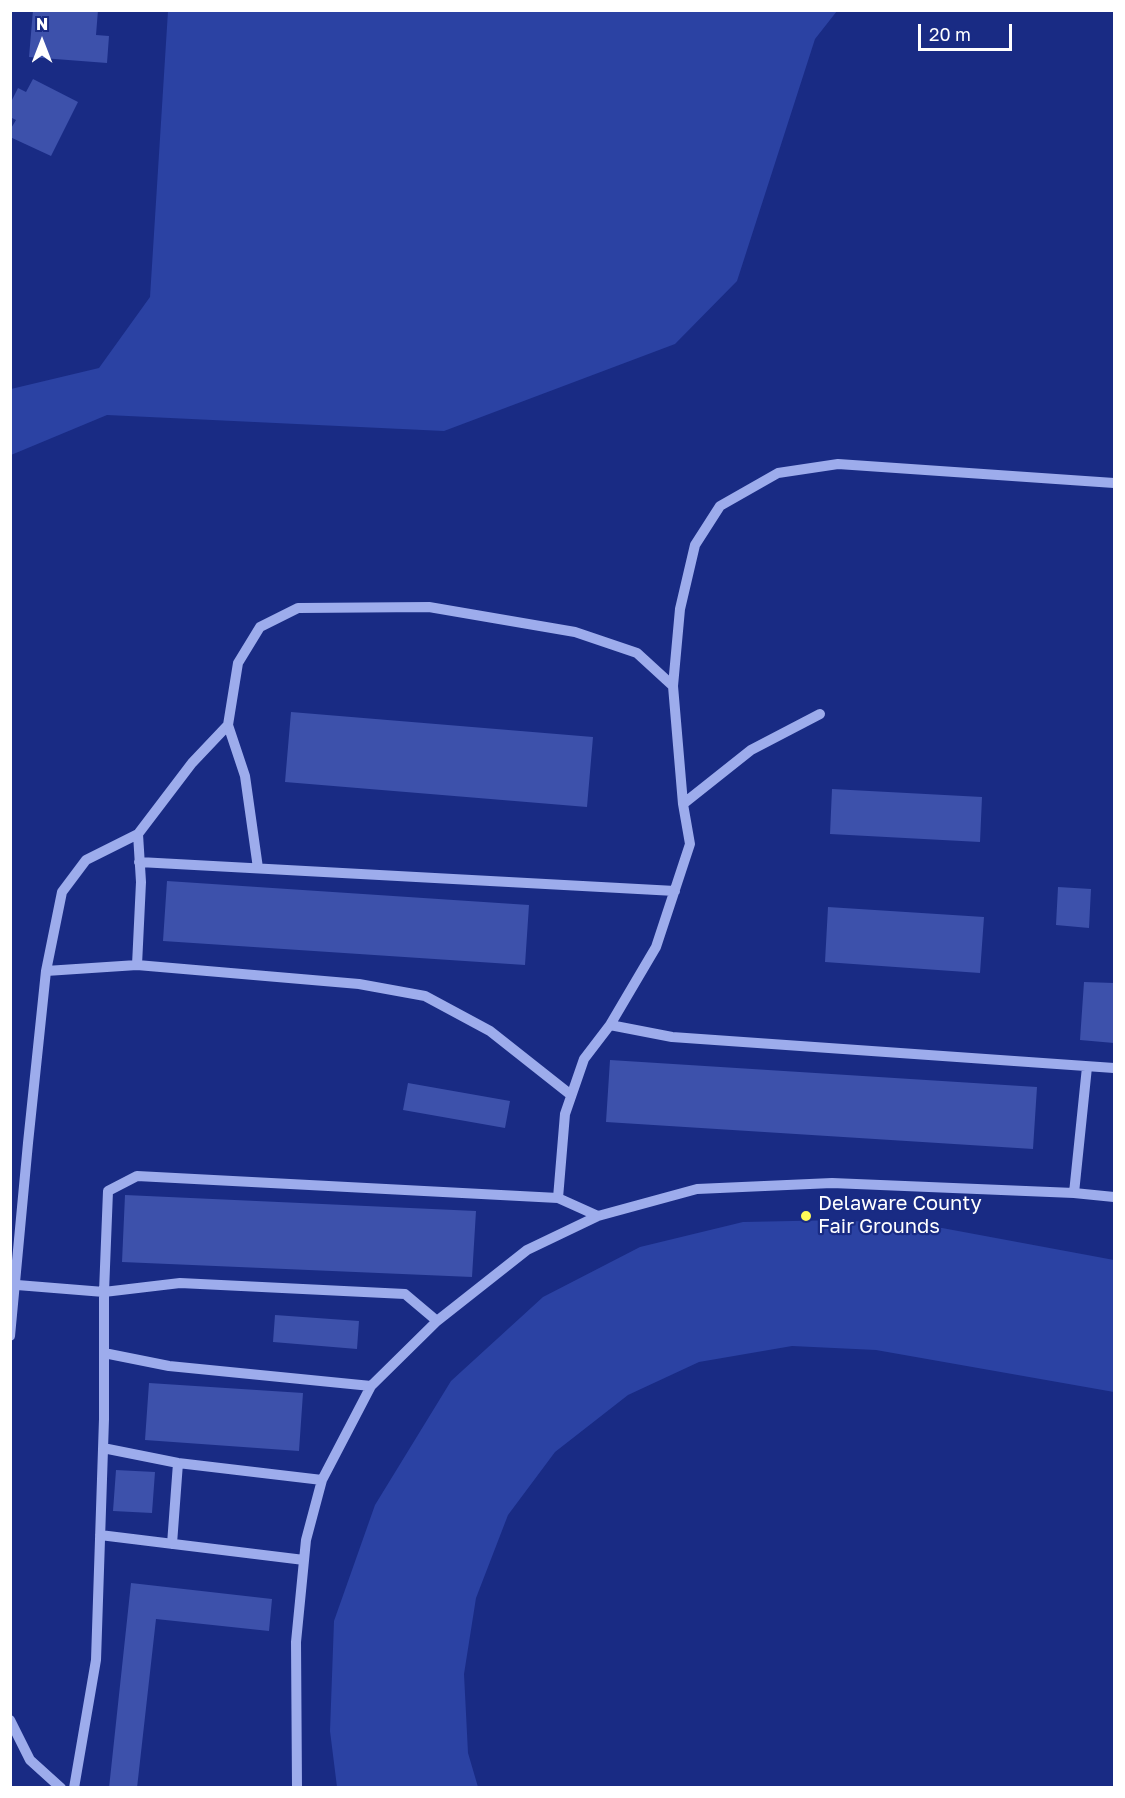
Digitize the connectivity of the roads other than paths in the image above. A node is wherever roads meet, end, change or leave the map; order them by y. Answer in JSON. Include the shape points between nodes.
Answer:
{"nodes":[{"id":1,"x":1114,"y":483,"type":"edge"},
{"id":2,"x":673,"y":686,"type":"junction"},
{"id":3,"x":820,"y":714,"type":"dead end"},
{"id":4,"x":228,"y":725,"type":"junction"},
{"id":5,"x":683,"y":804,"type":"junction"},
{"id":6,"x":138,"y":834,"type":"junction"},
{"id":7,"x":140,"y":862,"type":"junction"},
{"id":8,"x":258,"y":868,"type":"junction"},
{"id":9,"x":675,"y":891,"type":"junction"},
{"id":10,"x":137,"y":965,"type":"junction"},
{"id":11,"x":46,"y":971,"type":"junction"},
{"id":12,"x":610,"y":1025,"type":"junction"},
{"id":13,"x":1087,"y":1066,"type":"junction"},
{"id":14,"x":1114,"y":1068,"type":"edge"},
{"id":15,"x":571,"y":1095,"type":"junction"},
{"id":16,"x":1074,"y":1193,"type":"junction"},
{"id":17,"x":1114,"y":1197,"type":"edge"},
{"id":18,"x":558,"y":1198,"type":"junction"},
{"id":19,"x":598,"y":1216,"type":"junction"},
{"id":20,"x":16,"y":1284,"type":"junction"},
{"id":21,"x":104,"y":1292,"type":"junction"},
{"id":22,"x":437,"y":1321,"type":"junction"},
{"id":23,"x":10,"y":1336,"type":"edge"},
{"id":24,"x":104,"y":1353,"type":"junction"},
{"id":25,"x":370,"y":1386,"type":"junction"},
{"id":26,"x":103,"y":1448,"type":"junction"},
{"id":27,"x":178,"y":1463,"type":"junction"},
{"id":28,"x":322,"y":1480,"type":"junction"},
{"id":29,"x":100,"y":1535,"type":"junction"},
{"id":30,"x":172,"y":1544,"type":"junction"},
{"id":31,"x":304,"y":1560,"type":"junction"},
{"id":32,"x":10,"y":1720,"type":"edge"},
{"id":33,"x":61,"y":1788,"type":"edge"},
{"id":34,"x":74,"y":1788,"type":"edge"},
{"id":35,"x":297,"y":1788,"type":"edge"}],
"edges":[{"from":1,"to":2,"type":"lane","via":[[838,464],[778,473],[720,506],[695,545],[680,609]]},
{"from":2,"to":4,"type":"lane","via":[[637,653],[575,632],[429,607],[298,608],[260,627],[238,663]]},
{"from":2,"to":5,"type":"lane"},
{"from":3,"to":5,"type":"lane","via":[[751,750]]},
{"from":4,"to":6,"type":"lane","via":[[192,762]]},
{"from":4,"to":8,"type":"lane","via":[[245,776]]},
{"from":5,"to":9,"type":"lane","via":[[690,844]]},
{"from":6,"to":7,"type":"lane"},
{"from":6,"to":11,"type":"lane","via":[[86,860],[62,892]]},
{"from":7,"to":8,"type":"lane"},
{"from":7,"to":10,"type":"lane"},
{"from":8,"to":9,"type":"lane"},
{"from":9,"to":12,"type":"lane","via":[[656,947]]},
{"from":10,"to":11,"type":"lane"},
{"from":10,"to":15,"type":"lane","via":[[359,984],[425,996],[490,1031]]},
{"from":11,"to":20,"type":"lane"},
{"from":12,"to":13,"type":"lane","via":[[672,1037]]},
{"from":12,"to":15,"type":"lane","via":[[584,1059]]},
{"from":13,"to":14,"type":"lane"},
{"from":13,"to":16,"type":"lane"},
{"from":15,"to":18,"type":"lane","via":[[565,1114]]},
{"from":16,"to":17,"type":"lane"},
{"from":16,"to":19,"type":"lane","via":[[832,1183],[698,1189]]},
{"from":18,"to":19,"type":"lane"},
{"from":18,"to":21,"type":"lane","via":[[137,1176],[108,1191]]},
{"from":19,"to":22,"type":"lane","via":[[527,1250]]},
{"from":20,"to":21,"type":"lane"},
{"from":20,"to":23,"type":"lane"},
{"from":21,"to":22,"type":"lane","via":[[180,1283],[405,1294]]},
{"from":21,"to":24,"type":"lane"},
{"from":22,"to":25,"type":"lane"},
{"from":24,"to":25,"type":"lane","via":[[169,1366]]},
{"from":24,"to":26,"type":"lane"},
{"from":25,"to":28,"type":"lane"},
{"from":26,"to":27,"type":"lane"},
{"from":26,"to":29,"type":"lane"},
{"from":27,"to":28,"type":"lane"},
{"from":27,"to":30,"type":"lane"},
{"from":28,"to":31,"type":"lane"},
{"from":29,"to":30,"type":"lane"},
{"from":29,"to":34,"type":"lane","via":[[96,1660]]},
{"from":30,"to":31,"type":"lane"},
{"from":31,"to":35,"type":"lane","via":[[296,1642]]},
{"from":32,"to":33,"type":"lane","via":[[30,1760]]}]}
